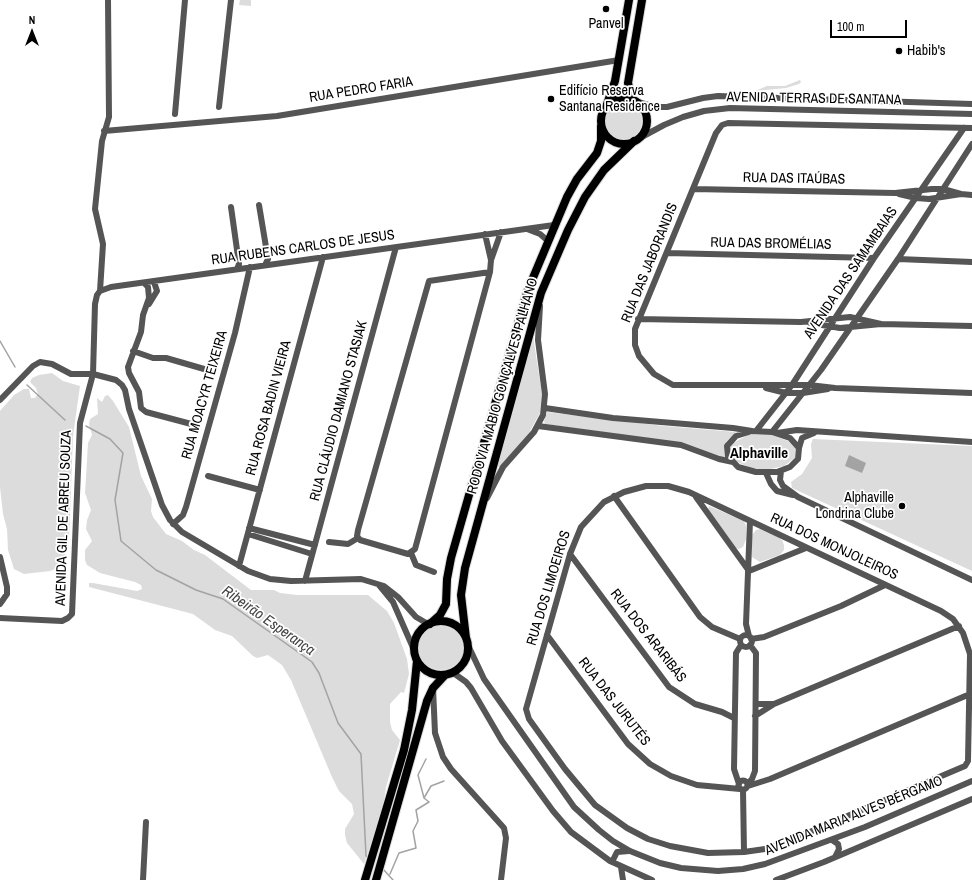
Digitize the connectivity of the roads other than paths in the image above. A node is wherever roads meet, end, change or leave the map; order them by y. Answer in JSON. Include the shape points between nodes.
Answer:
{"nodes":[{"id":1,"x":108,"y":0,"type":"edge"},
{"id":2,"x":184,"y":0,"type":"edge"},
{"id":3,"x":231,"y":0,"type":"edge"},
{"id":4,"x":629,"y":0,"type":"edge"},
{"id":5,"x":642,"y":0,"type":"edge"},
{"id":6,"x":619,"y":60,"type":"junction"},
{"id":7,"x":635,"y":101,"type":"junction"},
{"id":8,"x":972,"y":104,"type":"edge"},
{"id":9,"x":606,"y":106,"type":"junction"},
{"id":10,"x":219,"y":107,"type":"dead end"},
{"id":11,"x":174,"y":114,"type":"dead end"},
{"id":12,"x":972,"y":114,"type":"edge"},
{"id":13,"x":601,"y":126,"type":"junction"},
{"id":14,"x":964,"y":128,"type":"junction"},
{"id":15,"x":972,"y":128,"type":"edge"},
{"id":16,"x":104,"y":131,"type":"junction"},
{"id":17,"x":636,"y":140,"type":"junction"},
{"id":18,"x":972,"y":144,"type":"edge"},
{"id":19,"x":693,"y":189,"type":"junction"},
{"id":20,"x":943,"y":189,"type":"junction"},
{"id":21,"x":922,"y":190,"type":"junction"},
{"id":22,"x":896,"y":193,"type":"junction"},
{"id":23,"x":961,"y":194,"type":"junction"},
{"id":24,"x":972,"y":195,"type":"edge"},
{"id":25,"x":916,"y":198,"type":"junction"},
{"id":26,"x":938,"y":198,"type":"junction"},
{"id":27,"x":259,"y":205,"type":"dead end"},
{"id":28,"x":231,"y":207,"type":"dead end"},
{"id":29,"x":554,"y":225,"type":"junction"},
{"id":30,"x":526,"y":228,"type":"junction"},
{"id":31,"x":501,"y":232,"type":"junction"},
{"id":32,"x":485,"y":234,"type":"junction"},
{"id":33,"x":548,"y":241,"type":"junction"},
{"id":34,"x":396,"y":247,"type":"junction"},
{"id":35,"x":667,"y":253,"type":"junction"},
{"id":36,"x":557,"y":255,"type":"junction"},
{"id":37,"x":323,"y":257,"type":"junction"},
{"id":38,"x":874,"y":258,"type":"junction"},
{"id":39,"x":898,"y":259,"type":"junction"},
{"id":40,"x":491,"y":260,"type":"junction"},
{"id":41,"x":972,"y":262,"type":"edge"},
{"id":42,"x":265,"y":265,"type":"junction"},
{"id":43,"x":250,"y":268,"type":"junction"},
{"id":44,"x":237,"y":270,"type":"junction"},
{"id":45,"x":490,"y":272,"type":"junction"},
{"id":46,"x":154,"y":282,"type":"junction"},
{"id":47,"x":144,"y":283,"type":"junction"},
{"id":48,"x":100,"y":291,"type":"junction"},
{"id":49,"x":541,"y":293,"type":"junction"},
{"id":50,"x":145,"y":308,"type":"junction"},
{"id":51,"x":638,"y":319,"type":"junction"},
{"id":52,"x":857,"y":319,"type":"junction"},
{"id":53,"x":833,"y":320,"type":"junction"},
{"id":54,"x":801,"y":322,"type":"junction"},
{"id":55,"x":881,"y":324,"type":"junction"},
{"id":56,"x":851,"y":326,"type":"junction"},
{"id":57,"x":972,"y":326,"type":"edge"},
{"id":58,"x":829,"y":327,"type":"junction"},
{"id":59,"x":133,"y":351,"type":"junction"},
{"id":60,"x":211,"y":371,"type":"dead end"},
{"id":61,"x":93,"y":374,"type":"junction"},
{"id":62,"x":792,"y":385,"type":"junction"},
{"id":63,"x":809,"y":385,"type":"junction"},
{"id":64,"x":759,"y":386,"type":"junction"},
{"id":65,"x":835,"y":388,"type":"junction"},
{"id":66,"x":786,"y":393,"type":"junction"},
{"id":67,"x":803,"y":393,"type":"junction"},
{"id":68,"x":972,"y":394,"type":"edge"},
{"id":69,"x":0,"y":400,"type":"edge"},
{"id":70,"x":545,"y":408,"type":"junction"},
{"id":71,"x":195,"y":425,"type":"dead end"},
{"id":72,"x":538,"y":426,"type":"junction"},
{"id":73,"x":754,"y":431,"type":"junction"},
{"id":74,"x":774,"y":432,"type":"junction"},
{"id":75,"x":817,"y":432,"type":"junction"},
{"id":76,"x":972,"y":442,"type":"edge"},
{"id":77,"x":799,"y":448,"type":"junction"},
{"id":78,"x":733,"y":462,"type":"junction"},
{"id":79,"x":781,"y":471,"type":"junction"},
{"id":80,"x":766,"y":473,"type":"junction"},
{"id":81,"x":208,"y":476,"type":"dead end"},
{"id":82,"x":260,"y":490,"type":"junction"},
{"id":83,"x":614,"y":496,"type":"junction"},
{"id":84,"x":696,"y":496,"type":"junction"},
{"id":85,"x":798,"y":497,"type":"junction"},
{"id":86,"x":481,"y":508,"type":"junction"},
{"id":87,"x":750,"y":521,"type":"junction"},
{"id":88,"x":173,"y":524,"type":"junction"},
{"id":89,"x":249,"y":531,"type":"junction"},
{"id":90,"x":358,"y":538,"type":"junction"},
{"id":91,"x":329,"y":542,"type":"dead end"},
{"id":92,"x":315,"y":545,"type":"junction"},
{"id":93,"x":806,"y":548,"type":"junction"},
{"id":94,"x":411,"y":553,"type":"junction"},
{"id":95,"x":312,"y":554,"type":"junction"},
{"id":96,"x":570,"y":554,"type":"junction"},
{"id":97,"x":0,"y":557,"type":"edge"},
{"id":98,"x":239,"y":566,"type":"junction"},
{"id":99,"x":748,"y":571,"type":"junction"},
{"id":100,"x":434,"y":572,"type":"dead end"},
{"id":101,"x":972,"y":580,"type":"edge"},
{"id":102,"x":305,"y":581,"type":"junction"},
{"id":103,"x":378,"y":584,"type":"junction"},
{"id":104,"x":885,"y":584,"type":"junction"},
{"id":105,"x":0,"y":604,"type":"edge"},
{"id":106,"x":0,"y":618,"type":"edge"},
{"id":107,"x":429,"y":624,"type":"junction"},
{"id":108,"x":746,"y":624,"type":"junction"},
{"id":109,"x":959,"y":626,"type":"junction"},
{"id":110,"x":547,"y":635,"type":"junction"},
{"id":111,"x":467,"y":640,"type":"junction"},
{"id":112,"x":741,"y":640,"type":"junction"},
{"id":113,"x":750,"y":640,"type":"junction"},
{"id":114,"x":414,"y":650,"type":"junction"},
{"id":115,"x":417,"y":660,"type":"junction"},
{"id":116,"x":449,"y":674,"type":"junction"},
{"id":117,"x":433,"y":688,"type":"junction"},
{"id":118,"x":970,"y":694,"type":"junction"},
{"id":119,"x":756,"y":704,"type":"junction"},
{"id":120,"x":774,"y":704,"type":"junction"},
{"id":121,"x":735,"y":709,"type":"junction"},
{"id":122,"x":722,"y":712,"type":"junction"},
{"id":123,"x":755,"y":716,"type":"junction"},
{"id":124,"x":734,"y":718,"type":"junction"},
{"id":125,"x":972,"y":781,"type":"edge"},
{"id":126,"x":744,"y":786,"type":"junction"},
{"id":127,"x":972,"y":799,"type":"edge"},
{"id":128,"x":146,"y":822,"type":"dead end"},
{"id":129,"x":832,"y":840,"type":"junction"},
{"id":130,"x":630,"y":851,"type":"junction"},
{"id":131,"x":744,"y":852,"type":"junction"},
{"id":132,"x":834,"y":858,"type":"junction"},
{"id":133,"x":612,"y":862,"type":"junction"},
{"id":134,"x":620,"y":867,"type":"junction"},
{"id":135,"x":376,"y":877,"type":"edge"},
{"id":136,"x":143,"y":880,"type":"edge"},
{"id":137,"x":365,"y":880,"type":"edge"},
{"id":138,"x":502,"y":880,"type":"edge"},
{"id":139,"x":623,"y":880,"type":"edge"},
{"id":140,"x":652,"y":880,"type":"edge"},
{"id":141,"x":776,"y":880,"type":"edge"}],
"edges":[{"from":1,"to":16,"type":"street","via":[[110,100],[109,117]]},
{"from":2,"to":11,"type":"street"},
{"from":3,"to":10,"type":"street"},
{"from":4,"to":6,"type":"main road"},
{"from":5,"to":7,"type":"main road","via":[[628,83]]},
{"from":6,"to":9,"type":"main road"},
{"from":6,"to":16,"type":"street","name":"RUA PEDRO FARIA","via":[[277,116]]},
{"from":7,"to":8,"type":"street","name":"AVENIDA TERRAS DE SANTANA","via":[[655,107],[667,107],[718,96]]},
{"from":7,"to":9,"type":"main road","via":[[617,99]]},
{"from":7,"to":17,"type":"main road","via":[[645,113],[647,121],[643,133]]},
{"from":9,"to":13,"type":"main road","via":[[602,113]]},
{"from":12,"to":17,"type":"street","name":"AVENIDA TERRAS DE SANTANA","via":[[730,108],[683,117]]},
{"from":13,"to":17,"type":"main road","via":[[604,133],[614,141],[626,144]]},
{"from":13,"to":29,"type":"main road","via":[[601,141],[597,153],[574,185]]},
{"from":14,"to":15,"type":"street"},
{"from":14,"to":19,"type":"street","name":"RUA DAS JABORANDIS","via":[[728,123],[718,129]]},
{"from":14,"to":21,"type":"street","name":"AVENIDA DAS SAMAMBAIAS"},
{"from":16,"to":48,"type":"street","via":[[95,209],[103,244]]},
{"from":17,"to":36,"type":"main road","name":"RODOVIA MABIO GONÇALVES PALHANO","via":[[592,185],[575,214]]},
{"from":18,"to":20,"type":"street"},
{"from":19,"to":22,"type":"street","name":"RUA DAS ITAÚBAS"},
{"from":19,"to":35,"type":"street","name":"RUA DAS JABORANDIS"},
{"from":20,"to":21,"type":"street","name":"RUA DAS ITAÚBAS"},
{"from":20,"to":23,"type":"street","name":"RUA DAS ITAÚBAS"},
{"from":20,"to":26,"type":"street"},
{"from":21,"to":22,"type":"street","name":"RUA DAS ITAÚBAS"},
{"from":21,"to":25,"type":"street","name":"AVENIDA DAS SAMAMBAIAS"},
{"from":22,"to":25,"type":"street","name":"RUA DAS ITAÚBAS"},
{"from":23,"to":24,"type":"street","name":"RUA DAS ITAÚBAS"},
{"from":23,"to":26,"type":"street","name":"RUA DAS ITAÚBAS"},
{"from":25,"to":26,"type":"street","name":"RUA DAS ITAÚBAS"},
{"from":25,"to":38,"type":"street","name":"AVENIDA DAS SAMAMBAIAS"},
{"from":26,"to":39,"type":"street"},
{"from":27,"to":42,"type":"street","via":[[268,259]]},
{"from":28,"to":44,"type":"street","via":[[239,264]]},
{"from":29,"to":30,"type":"street","name":"RUA RUBENS CARLOS DE JESUS"},
{"from":29,"to":33,"type":"main road"},
{"from":29,"to":36,"type":"main road","via":[[550,246]]},
{"from":30,"to":31,"type":"street","name":"RUA RUBENS CARLOS DE JESUS"},
{"from":30,"to":33,"type":"street"},
{"from":31,"to":32,"type":"street","name":"RUA RUBENS CARLOS DE JESUS"},
{"from":31,"to":40,"type":"street"},
{"from":32,"to":34,"type":"street","name":"RUA RUBENS CARLOS DE JESUS"},
{"from":32,"to":40,"type":"street"},
{"from":33,"to":107,"type":"main road","via":[[520,312],[455,542],[447,575],[446,604],[440,615]]},
{"from":34,"to":37,"type":"street","name":"RUA RUBENS CARLOS DE JESUS"},
{"from":34,"to":92,"type":"street","name":"RUA CLÁUDIO DAMIANO STASIAK"},
{"from":35,"to":38,"type":"street","name":"RUA DAS BROMÉLIAS"},
{"from":35,"to":51,"type":"street","name":"RUA DAS JABORANDIS"},
{"from":36,"to":49,"type":"main road","name":"RODOVIA MABIO GONÇALVES PALHANO"},
{"from":37,"to":42,"type":"street","name":"RUA RUBENS CARLOS DE JESUS"},
{"from":37,"to":82,"type":"street","name":"RUA ROSA BADIN VIEIRA"},
{"from":38,"to":53,"type":"street","name":"AVENIDA DAS SAMAMBAIAS"},
{"from":39,"to":41,"type":"street"},
{"from":39,"to":52,"type":"street"},
{"from":40,"to":45,"type":"street"},
{"from":42,"to":43,"type":"street","name":"RUA RUBENS CARLOS DE JESUS"},
{"from":43,"to":44,"type":"street","name":"RUA RUBENS CARLOS DE JESUS"},
{"from":43,"to":88,"type":"street","name":"RUA MOACYR TEIXEIRA","via":[[235,332],[186,507]]},
{"from":44,"to":46,"type":"street","name":"RUA RUBENS CARLOS DE JESUS"},
{"from":45,"to":90,"type":"street","via":[[429,281],[358,530]]},
{"from":45,"to":94,"type":"street","via":[[415,549]]},
{"from":46,"to":47,"type":"street","name":"RUA RUBENS CARLOS DE JESUS"},
{"from":46,"to":50,"type":"street","via":[[157,291]]},
{"from":47,"to":48,"type":"street","name":"RUA RUBENS CARLOS DE JESUS"},
{"from":47,"to":50,"type":"street","via":[[150,292]]},
{"from":48,"to":61,"type":"street","via":[[95,304]]},
{"from":49,"to":70,"type":"street","via":[[538,340],[545,386]]},
{"from":49,"to":86,"type":"main road","name":"RODOVIA MABIO GONÇALVES PALHANO"},
{"from":50,"to":59,"type":"street","via":[[141,332]]},
{"from":51,"to":54,"type":"street"},
{"from":51,"to":64,"type":"street","name":"RUA DAS JABORANDIS","via":[[635,345],[639,356],[654,374],[673,385]]},
{"from":52,"to":53,"type":"street"},
{"from":52,"to":55,"type":"street"},
{"from":52,"to":56,"type":"street"},
{"from":53,"to":54,"type":"street"},
{"from":53,"to":58,"type":"street","name":"AVENIDA DAS SAMAMBAIAS"},
{"from":54,"to":58,"type":"street"},
{"from":55,"to":56,"type":"street"},
{"from":55,"to":57,"type":"street"},
{"from":56,"to":58,"type":"street"},
{"from":56,"to":63,"type":"street"},
{"from":58,"to":62,"type":"street","name":"AVENIDA DAS SAMAMBAIAS"},
{"from":59,"to":60,"type":"street"},
{"from":59,"to":71,"type":"street","via":[[128,368],[138,390],[142,409]]},
{"from":61,"to":69,"type":"street","via":[[71,374],[52,364],[40,362]]},
{"from":61,"to":88,"type":"street","via":[[112,378],[124,387],[162,506]]},
{"from":61,"to":106,"type":"street","name":"AVENIDA GIL DE ABREU SOUZA","via":[[80,423],[72,614],[62,621]]},
{"from":62,"to":63,"type":"street"},
{"from":62,"to":64,"type":"street"},
{"from":62,"to":66,"type":"street","name":"AVENIDA DAS SAMAMBAIAS"},
{"from":63,"to":65,"type":"street"},
{"from":63,"to":67,"type":"street"},
{"from":64,"to":66,"type":"street"},
{"from":65,"to":67,"type":"street"},
{"from":65,"to":68,"type":"street"},
{"from":66,"to":67,"type":"street"},
{"from":66,"to":73,"type":"street","name":"AVENIDA DAS SAMAMBAIAS"},
{"from":67,"to":74,"type":"street"},
{"from":70,"to":72,"type":"street"},
{"from":70,"to":73,"type":"street","via":[[614,418]]},
{"from":72,"to":78,"type":"street","via":[[681,445],[719,460]]},
{"from":72,"to":86,"type":"street","via":[[504,467]]},
{"from":73,"to":74,"type":"street"},
{"from":73,"to":78,"type":"street","via":[[739,435],[729,443],[727,453]]},
{"from":74,"to":75,"type":"street"},
{"from":74,"to":77,"type":"street","via":[[790,438]]},
{"from":75,"to":76,"type":"street"},
{"from":75,"to":77,"type":"street","via":[[804,436]]},
{"from":77,"to":79,"type":"street","via":[[796,462]]},
{"from":78,"to":80,"type":"street","via":[[738,466]]},
{"from":79,"to":80,"type":"street"},
{"from":79,"to":85,"type":"street","via":[[780,480],[783,486]]},
{"from":80,"to":85,"type":"street","via":[[777,490]]},
{"from":81,"to":82,"type":"street"},
{"from":82,"to":89,"type":"street","name":"RUA ROSA BADIN VIEIRA"},
{"from":83,"to":84,"type":"street","name":"RUA DOS LIMOEIROS","via":[[634,488],[659,486],[677,488]]},
{"from":83,"to":96,"type":"street","name":"RUA DOS LIMOEIROS","via":[[597,508],[584,522]]},
{"from":83,"to":112,"type":"street","via":[[700,617],[712,627]]},
{"from":84,"to":87,"type":"street","name":"RUA DOS MONJOLEIROS"},
{"from":84,"to":99,"type":"street"},
{"from":85,"to":101,"type":"street"},
{"from":86,"to":111,"type":"main road","name":"RODOVIA MABIO GONÇALVES PALHANO","via":[[462,584],[462,610]]},
{"from":87,"to":93,"type":"street","name":"RUA DOS MONJOLEIROS"},
{"from":87,"to":99,"type":"street"},
{"from":88,"to":98,"type":"street","via":[[188,536]]},
{"from":89,"to":92,"type":"street"},
{"from":89,"to":95,"type":"street"},
{"from":89,"to":98,"type":"street","name":"RUA ROSA BADIN VIEIRA"},
{"from":90,"to":91,"type":"street","via":[[348,544]]},
{"from":90,"to":94,"type":"street"},
{"from":92,"to":95,"type":"street","name":"RUA CLÁUDIO DAMIANO STASIAK"},
{"from":93,"to":99,"type":"street"},
{"from":93,"to":104,"type":"street","name":"RUA DOS MONJOLEIROS"},
{"from":94,"to":100,"type":"street","via":[[416,565]]},
{"from":95,"to":102,"type":"street","name":"RUA CLÁUDIO DAMIANO STASIAK"},
{"from":96,"to":110,"type":"street","name":"RUA DOS LIMOEIROS"},
{"from":96,"to":122,"type":"street","name":"RUA DOS ARARIBÁS","via":[[669,686],[695,704]]},
{"from":97,"to":105,"type":"street","via":[[7,594]]},
{"from":98,"to":102,"type":"street","via":[[270,579]]},
{"from":99,"to":108,"type":"street"},
{"from":102,"to":103,"type":"street","via":[[361,579]]},
{"from":103,"to":107,"type":"street","via":[[394,592],[416,618]]},
{"from":103,"to":114,"type":"street","via":[[393,602]]},
{"from":104,"to":109,"type":"street","name":"RUA DOS MONJOLEIROS","via":[[944,612]]},
{"from":104,"to":113,"type":"street","via":[[841,606],[764,637]]},
{"from":107,"to":111,"type":"main road","via":[[453,624],[461,630]]},
{"from":107,"to":114,"type":"main road","via":[[416,637]]},
{"from":108,"to":112,"type":"street"},
{"from":108,"to":113,"type":"street"},
{"from":109,"to":118,"type":"street","via":[[970,651]]},
{"from":109,"to":120,"type":"street"},
{"from":110,"to":126,"type":"street","name":"RUA DAS JURUTÉS","via":[[628,744],[650,764],[671,776],[697,785]]},
{"from":110,"to":131,"type":"street","name":"RUA DOS LIMOEIROS","via":[[526,713],[579,788],[595,805],[622,825],[648,839],[683,849],[719,854]]},
{"from":111,"to":116,"type":"main road","via":[[468,652],[464,661],[458,669]]},
{"from":111,"to":130,"type":"street","name":"AVENIDA MARIA ALVES BÉRGAMO","via":[[484,680],[565,796],[599,830]]},
{"from":112,"to":113,"type":"street"},
{"from":112,"to":113,"type":"street","via":[[744,647]]},
{"from":112,"to":121,"type":"street","via":[[736,653]]},
{"from":113,"to":119,"type":"street","via":[[756,653]]},
{"from":114,"to":115,"type":"main road"},
{"from":115,"to":116,"type":"main road","via":[[431,673]]},
{"from":115,"to":137,"type":"main road","via":[[412,710],[404,750]]},
{"from":116,"to":117,"type":"main road"},
{"from":116,"to":133,"type":"street","via":[[466,682],[471,688],[502,741],[558,816],[586,844]]},
{"from":117,"to":135,"type":"main road","via":[[425,707]]},
{"from":117,"to":138,"type":"street","via":[[435,733],[444,757],[451,769],[504,828],[506,838]]},
{"from":118,"to":126,"type":"street","name":"RUA DAS JURUTÉS","via":[[770,779]]},
{"from":118,"to":131,"type":"street","via":[[968,761],[959,769],[789,841],[765,849]]},
{"from":119,"to":120,"type":"street"},
{"from":119,"to":123,"type":"street"},
{"from":120,"to":123,"type":"street"},
{"from":121,"to":122,"type":"street","name":"RUA DOS ARARIBÁS"},
{"from":121,"to":124,"type":"street"},
{"from":122,"to":124,"type":"street","name":"RUA DOS ARARIBÁS"},
{"from":123,"to":126,"type":"street","via":[[755,773]]},
{"from":124,"to":126,"type":"street","via":[[734,769]]},
{"from":125,"to":129,"type":"street","name":"AVENIDA MARIA ALVES BÉRGAMO"},
{"from":126,"to":131,"type":"street"},
{"from":127,"to":132,"type":"street","name":"AVENIDA MARIA ALVES BÉRGAMO"},
{"from":128,"to":136,"type":"street"},
{"from":129,"to":130,"type":"street","name":"AVENIDA MARIA ALVES BÉRGAMO","via":[[777,861],[730,871],[681,868]]},
{"from":129,"to":132,"type":"street","via":[[840,849]]},
{"from":130,"to":133,"type":"street","via":[[617,852]]},
{"from":132,"to":141,"type":"street","name":"AVENIDA MARIA ALVES BÉRGAMO"},
{"from":133,"to":134,"type":"street"},
{"from":134,"to":139,"type":"street"},
{"from":134,"to":140,"type":"street"}]}
